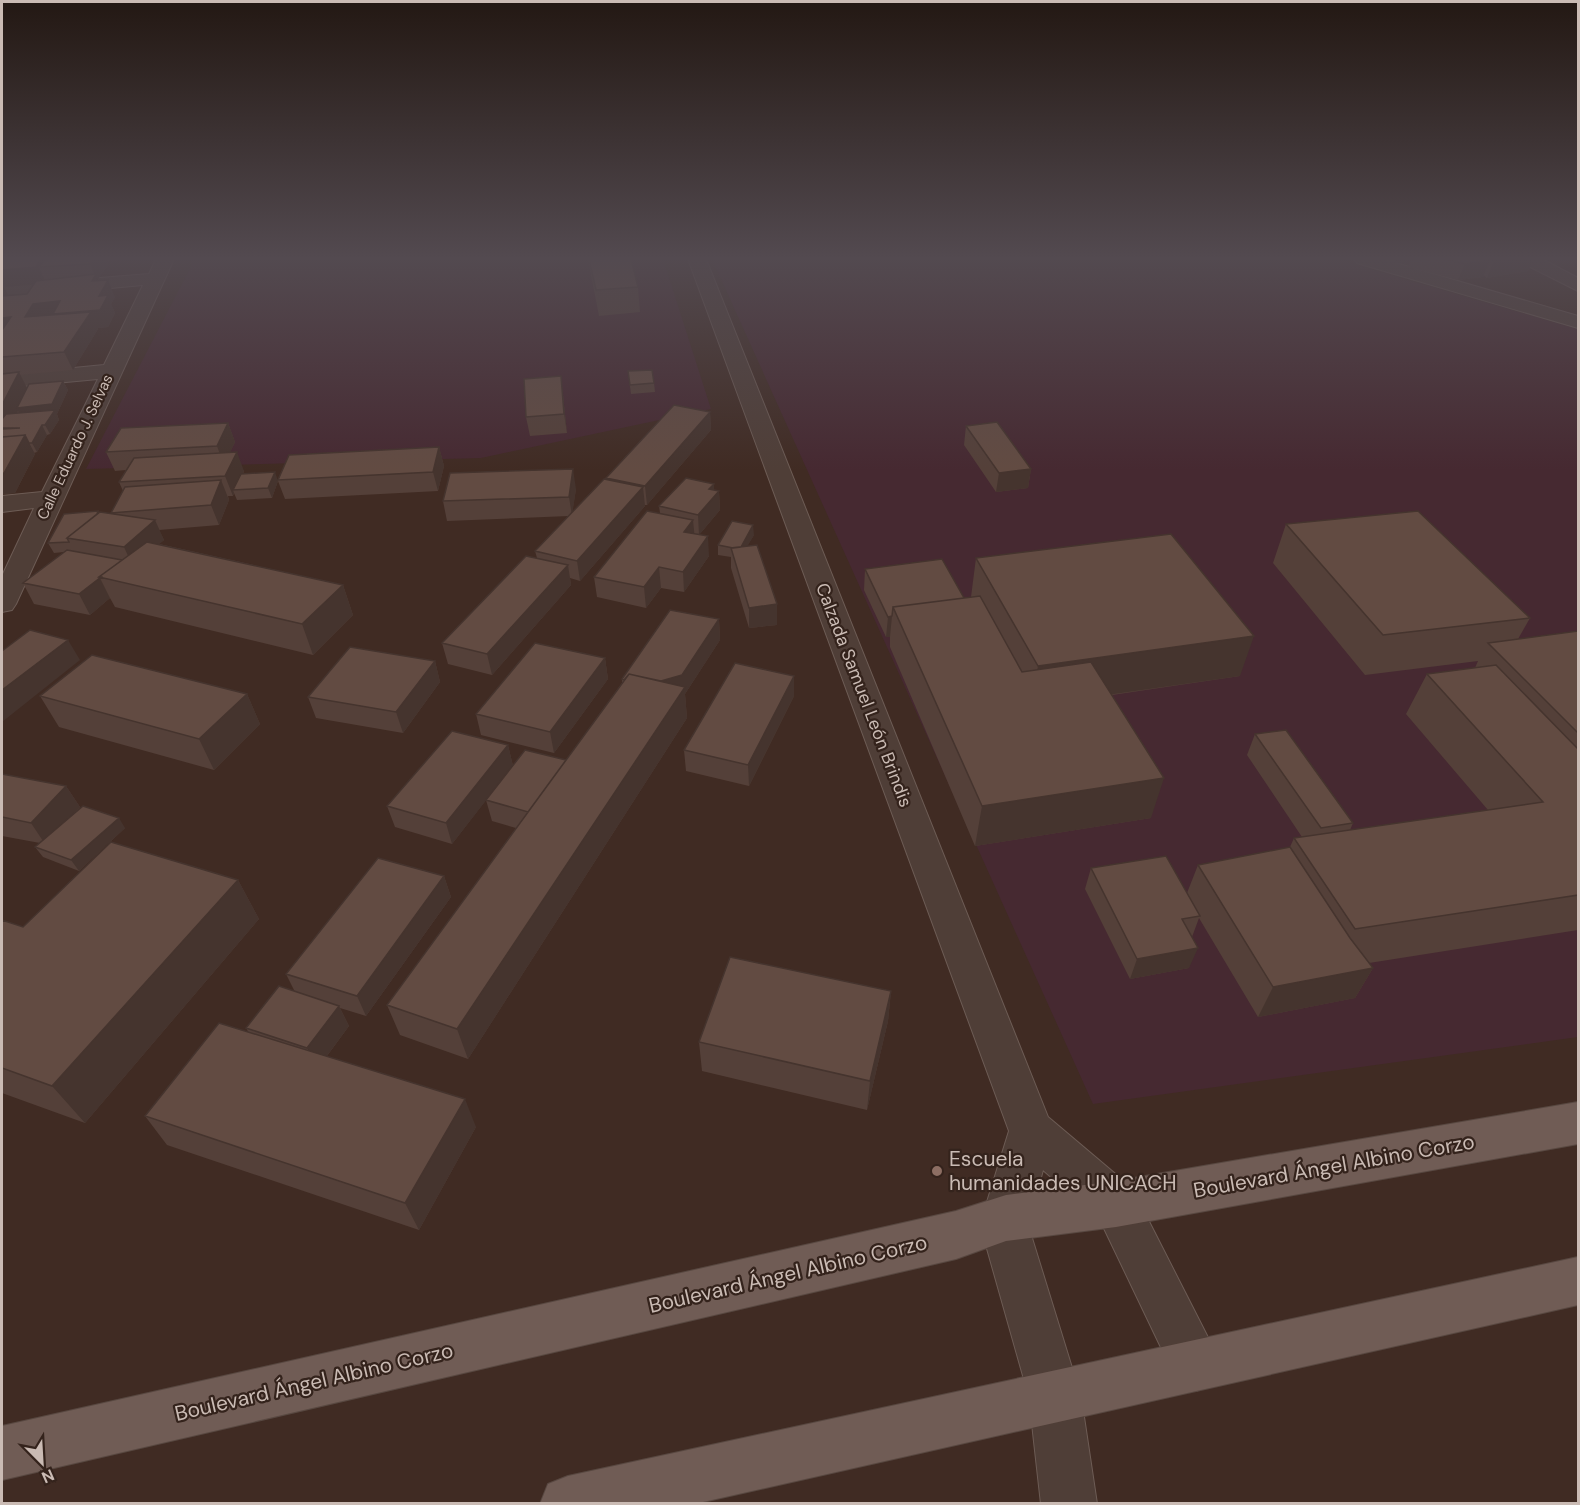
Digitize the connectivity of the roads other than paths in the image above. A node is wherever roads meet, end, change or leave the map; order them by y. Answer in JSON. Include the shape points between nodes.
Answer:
{"nodes":[{"id":1,"x":130,"y":329,"type":"edge"},
{"id":2,"x":724,"y":329,"type":"edge"},
{"id":3,"x":111,"y":371,"type":"junction"},
{"id":4,"x":2,"y":381,"type":"edge"},
{"id":5,"x":52,"y":499,"type":"junction"},
{"id":6,"x":2,"y":504,"type":"edge"},
{"id":7,"x":2,"y":603,"type":"edge"},
{"id":8,"x":1578,"y":1123,"type":"edge"},
{"id":9,"x":1030,"y":1131,"type":"junction"},
{"id":10,"x":1116,"y":1204,"type":"junction"},
{"id":11,"x":1006,"y":1218,"type":"junction"},
{"id":12,"x":1578,"y":1281,"type":"edge"},
{"id":13,"x":1196,"y":1365,"type":"junction"},
{"id":14,"x":1055,"y":1398,"type":"junction"},
{"id":15,"x":2,"y":1454,"type":"edge"},
{"id":16,"x":568,"y":1503,"type":"edge"},
{"id":17,"x":1070,"y":1503,"type":"edge"}],
"edges":[{"from":1,"to":3,"type":"street","name":"Calle Eduardo J. Selvas"},
{"from":2,"to":9,"type":"street","name":"Calzada Samuel León Brindis"},
{"from":3,"to":4,"type":"street"},
{"from":3,"to":5,"type":"street","name":"Calle Eduardo J. Selvas"},
{"from":5,"to":6,"type":"street"},
{"from":5,"to":7,"type":"street","name":"Calle Eduardo J. Selvas"},
{"from":8,"to":10,"type":"main road","name":"Boulevard Ángel Albino Corzo"},
{"from":9,"to":10,"type":"street","name":"Calzada Samuel León Brindis"},
{"from":9,"to":11,"type":"street"},
{"from":10,"to":11,"type":"main road","name":"Boulevard Ángel Albino Corzo"},
{"from":10,"to":13,"type":"street","name":"Calzada Samuel León Brindis"},
{"from":11,"to":14,"type":"street","via":[[1008,1238]]},
{"from":11,"to":15,"type":"main road","name":"Boulevard Ángel Albino Corzo","via":[[956,1235]]},
{"from":12,"to":13,"type":"main road"},
{"from":13,"to":14,"type":"main road"},
{"from":14,"to":16,"type":"main road"},
{"from":14,"to":17,"type":"street"}]}
